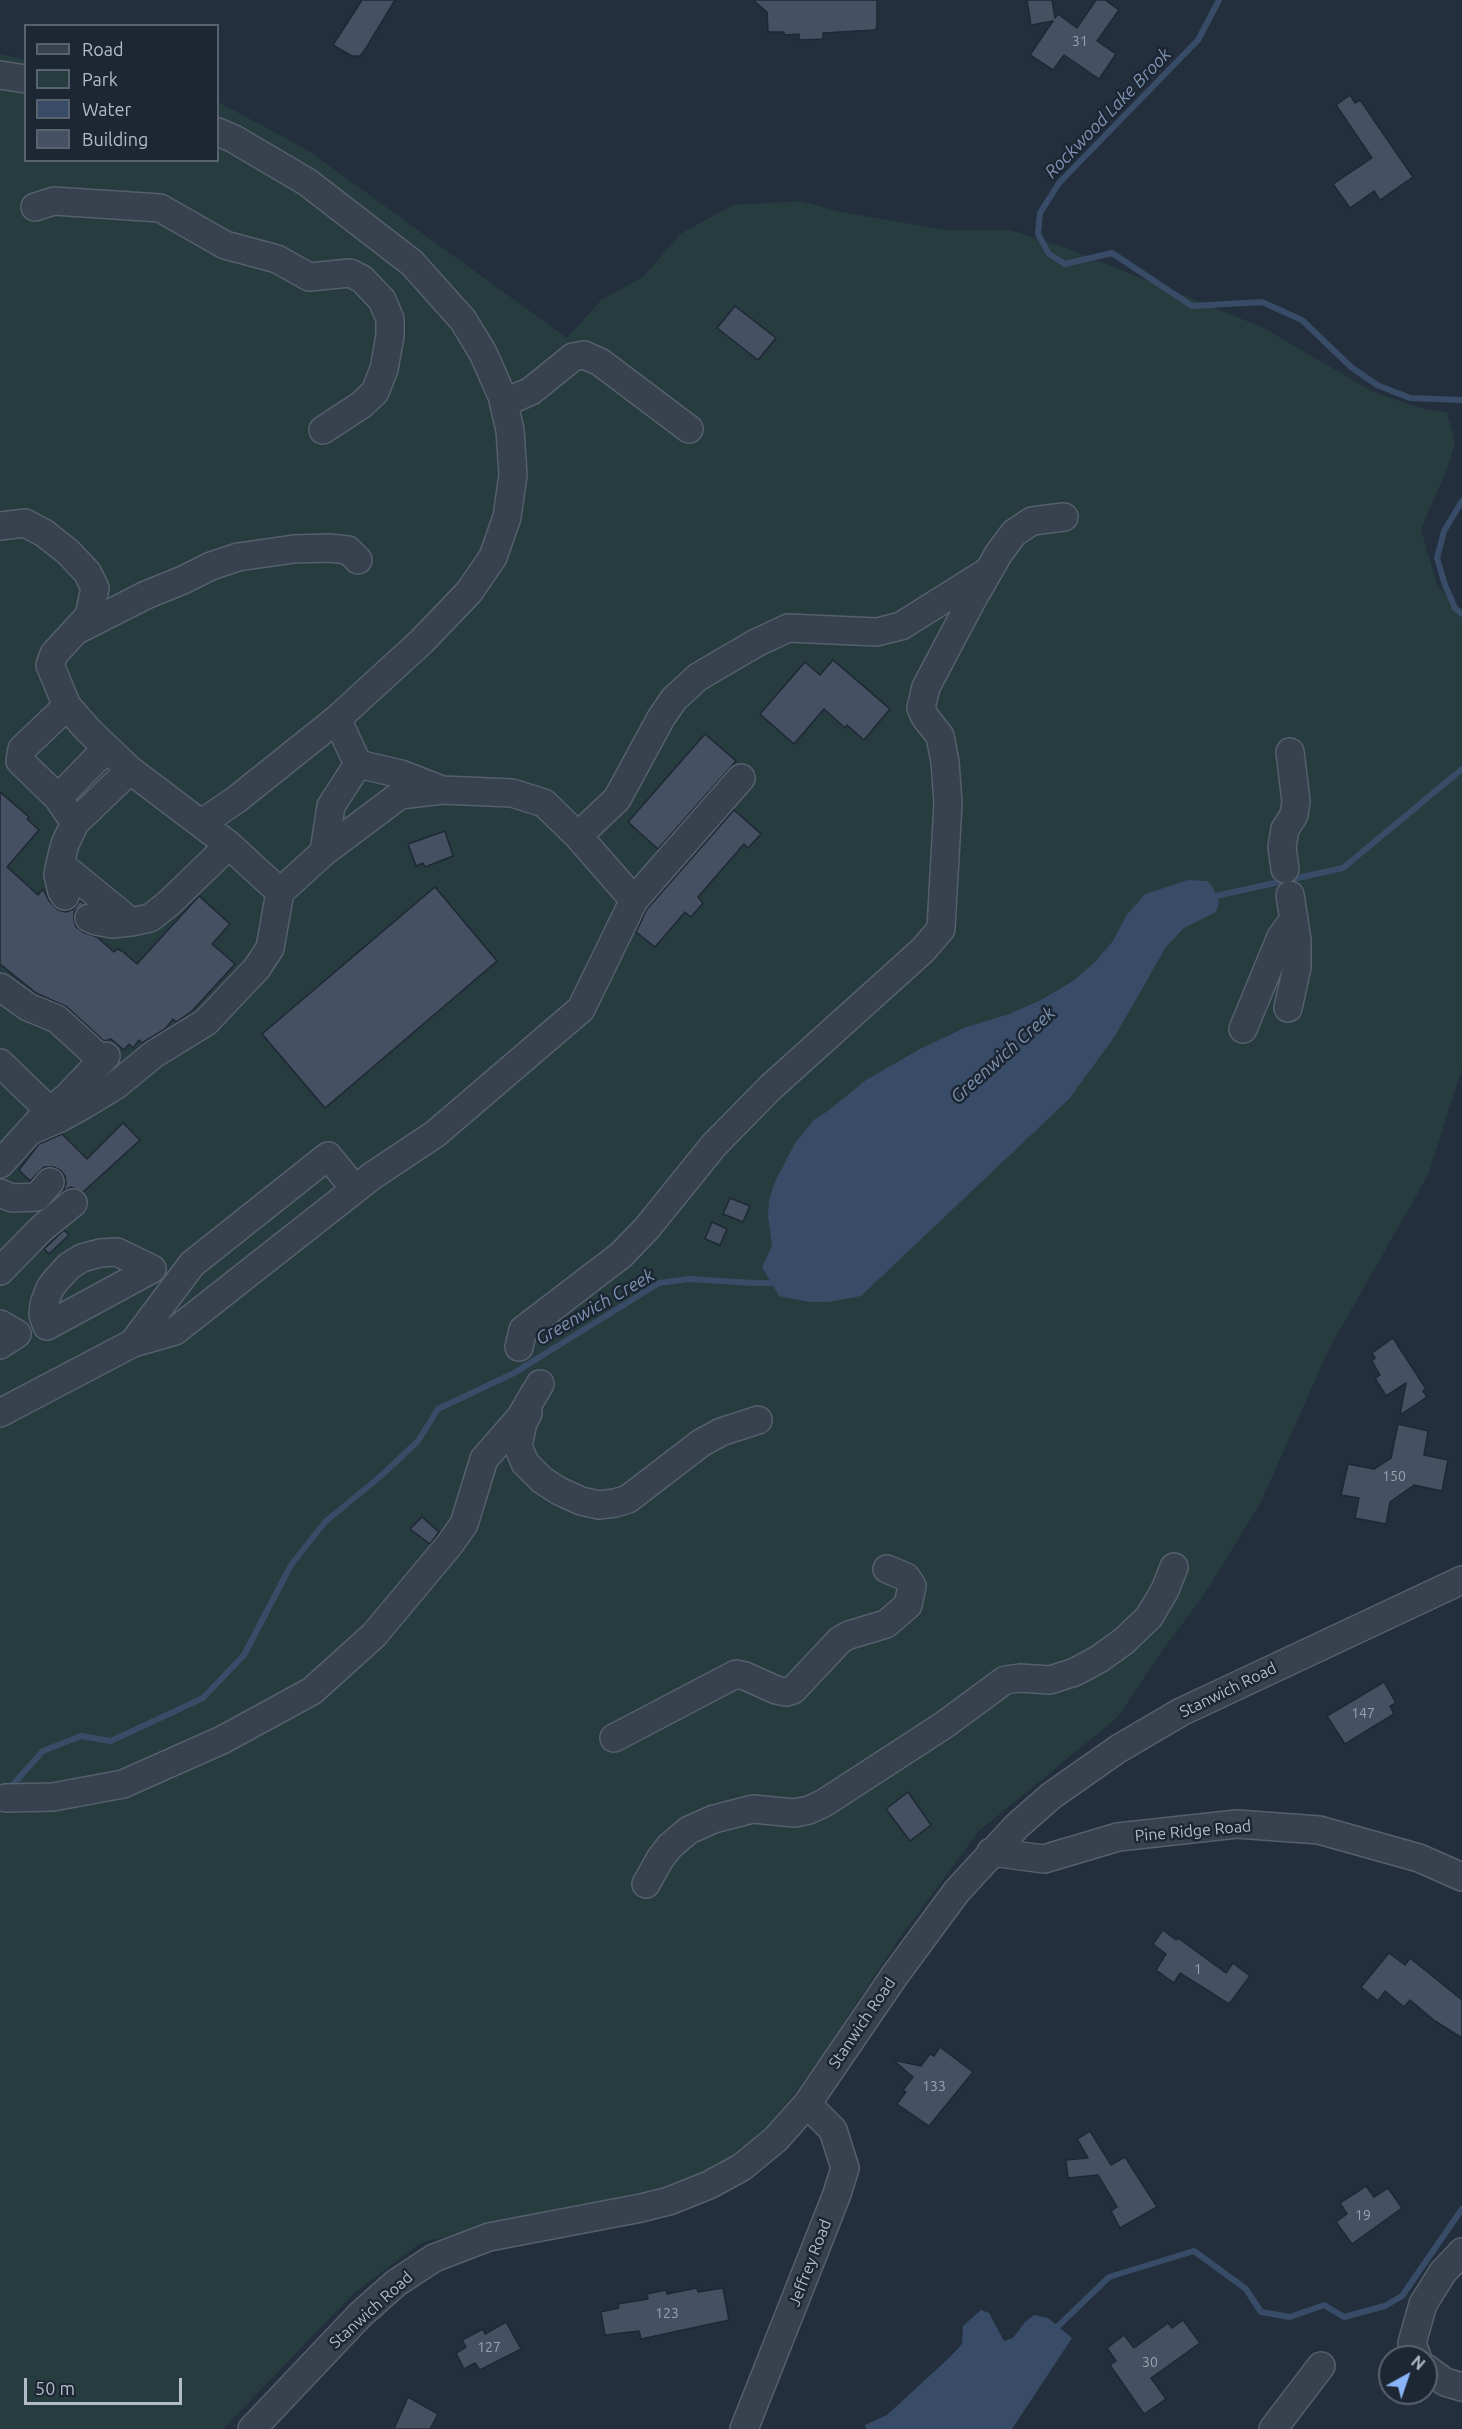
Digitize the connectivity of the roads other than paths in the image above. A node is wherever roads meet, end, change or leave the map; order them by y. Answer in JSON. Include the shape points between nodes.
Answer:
{"nodes":[{"id":1,"x":0,"y":75,"type":"edge"},
{"id":2,"x":24,"y":79,"type":"edge"},
{"id":3,"x":219,"y":132,"type":"edge"},
{"id":4,"x":35,"y":207,"type":"dead end"},
{"id":5,"x":504,"y":403,"type":"junction"},
{"id":6,"x":689,"y":429,"type":"dead end"},
{"id":7,"x":323,"y":430,"type":"dead end"},
{"id":8,"x":1064,"y":517,"type":"dead end"},
{"id":9,"x":8,"y":522,"type":"edge"},
{"id":10,"x":358,"y":560,"type":"dead end"},
{"id":11,"x":988,"y":571,"type":"junction"},
{"id":12,"x":95,"y":588,"type":"junction"},
{"id":13,"x":128,"y":604,"type":"junction"},
{"id":14,"x":79,"y":629,"type":"junction"},
{"id":15,"x":67,"y":706,"type":"junction"},
{"id":16,"x":337,"y":719,"type":"junction"},
{"id":17,"x":107,"y":748,"type":"junction"},
{"id":18,"x":1290,"y":752,"type":"dead end"},
{"id":19,"x":358,"y":764,"type":"junction"},
{"id":20,"x":130,"y":770,"type":"junction"},
{"id":21,"x":741,"y":777,"type":"dead end"},
{"id":22,"x":442,"y":790,"type":"junction"},
{"id":23,"x":58,"y":798,"type":"junction"},
{"id":24,"x":75,"y":823,"type":"junction"},
{"id":25,"x":202,"y":823,"type":"junction"},
{"id":26,"x":578,"y":836,"type":"junction"},
{"id":27,"x":229,"y":845,"type":"junction"},
{"id":28,"x":324,"y":852,"type":"junction"},
{"id":29,"x":60,"y":864,"type":"junction"},
{"id":30,"x":279,"y":892,"type":"junction"},
{"id":31,"x":1290,"y":894,"type":"junction"},
{"id":32,"x":65,"y":896,"type":"dead end"},
{"id":33,"x":634,"y":900,"type":"junction"},
{"id":34,"x":89,"y":918,"type":"dead end"},
{"id":35,"x":131,"y":922,"type":"junction"},
{"id":36,"x":0,"y":987,"type":"edge"},
{"id":37,"x":1288,"y":1008,"type":"dead end"},
{"id":38,"x":1244,"y":1029,"type":"dead end"},
{"id":39,"x":0,"y":1063,"type":"edge"},
{"id":40,"x":50,"y":1111,"type":"junction"},
{"id":41,"x":30,"y":1131,"type":"junction"},
{"id":42,"x":0,"y":1164,"type":"edge"},
{"id":43,"x":50,"y":1182,"type":"dead end"},
{"id":44,"x":355,"y":1189,"type":"junction"},
{"id":45,"x":0,"y":1193,"type":"edge"},
{"id":46,"x":73,"y":1203,"type":"dead end"},
{"id":47,"x":0,"y":1271,"type":"edge"},
{"id":48,"x":0,"y":1324,"type":"edge"},
{"id":49,"x":133,"y":1343,"type":"junction"},
{"id":50,"x":0,"y":1345,"type":"edge"},
{"id":51,"x":519,"y":1347,"type":"dead end"},
{"id":52,"x":0,"y":1413,"type":"edge"},
{"id":53,"x":758,"y":1420,"type":"dead end"},
{"id":54,"x":1174,"y":1568,"type":"dead end"},
{"id":55,"x":887,"y":1569,"type":"dead end"},
{"id":56,"x":1462,"y":1580,"type":"edge"},
{"id":57,"x":614,"y":1738,"type":"dead end"},
{"id":58,"x":6,"y":1798,"type":"dead end"},
{"id":59,"x":991,"y":1852,"type":"junction"},
{"id":60,"x":1462,"y":1877,"type":"edge"},
{"id":61,"x":646,"y":1884,"type":"dead end"},
{"id":62,"x":807,"y":2104,"type":"junction"},
{"id":63,"x":1462,"y":2253,"type":"edge"},
{"id":64,"x":1413,"y":2345,"type":"edge"},
{"id":65,"x":1321,"y":2366,"type":"dead end"},
{"id":66,"x":1438,"y":2377,"type":"edge"},
{"id":67,"x":1462,"y":2387,"type":"edge"},
{"id":68,"x":252,"y":2429,"type":"edge"},
{"id":69,"x":744,"y":2429,"type":"edge"},
{"id":70,"x":1273,"y":2429,"type":"edge"}],
"edges":[{"from":1,"to":2,"type":"street"},
{"from":3,"to":5,"type":"street","via":[[307,182],[412,263],[463,320],[483,353]]},
{"from":4,"to":7,"type":"street","via":[[54,201],[160,207],[225,245],[276,259],[309,277],[350,273],[362,279],[382,300],[390,319],[384,369],[375,392]]},
{"from":5,"to":6,"type":"street","via":[[531,391],[573,357],[584,355],[600,362]]},
{"from":5,"to":16,"type":"street","via":[[513,475],[507,517],[493,557],[469,592],[422,641]]},
{"from":8,"to":11,"type":"street","via":[[1032,521],[1014,533]]},
{"from":9,"to":12,"type":"street","via":[[44,533],[87,572]]},
{"from":10,"to":13,"type":"street","via":[[348,550],[329,548],[238,557]]},
{"from":11,"to":26,"type":"street","via":[[901,626],[877,632],[788,628],[698,677],[674,699],[661,718],[617,799]]},
{"from":11,"to":51,"type":"street","via":[[935,668],[921,708],[940,736],[945,762],[948,803],[941,929],[923,950],[771,1087],[722,1137],[621,1255],[523,1330]]},
{"from":12,"to":13,"type":"street","via":[[113,604]]},
{"from":12,"to":14,"type":"street","via":[[89,616]]},
{"from":13,"to":14,"type":"street"},
{"from":14,"to":15,"type":"street","via":[[54,654],[50,665]]},
{"from":15,"to":17,"type":"street"},
{"from":15,"to":23,"type":"street","via":[[22,748],[20,761]]},
{"from":16,"to":19,"type":"street"},
{"from":16,"to":25,"type":"street"},
{"from":17,"to":20,"type":"street"},
{"from":17,"to":23,"type":"street"},
{"from":18,"to":31,"type":"street","via":[[1296,801],[1282,847]]},
{"from":19,"to":22,"type":"street","via":[[401,774]]},
{"from":19,"to":28,"type":"street","via":[[331,806]]},
{"from":20,"to":24,"type":"street"},
{"from":20,"to":25,"type":"street"},
{"from":21,"to":33,"type":"street"},
{"from":22,"to":26,"type":"street","via":[[512,793],[544,803]]},
{"from":22,"to":28,"type":"street","via":[[400,795]]},
{"from":23,"to":24,"type":"street"},
{"from":24,"to":29,"type":"street"},
{"from":25,"to":27,"type":"street"},
{"from":26,"to":33,"type":"street"},
{"from":27,"to":30,"type":"street"},
{"from":27,"to":35,"type":"street","via":[[168,904],[150,918]]},
{"from":28,"to":30,"type":"street"},
{"from":29,"to":32,"type":"street","via":[[58,875]]},
{"from":29,"to":35,"type":"street"},
{"from":30,"to":41,"type":"street","via":[[270,948],[257,968],[206,1022],[98,1096]]},
{"from":31,"to":37,"type":"street","via":[[1297,967]]},
{"from":31,"to":38,"type":"street","via":[[1281,937]]},
{"from":33,"to":44,"type":"street","via":[[581,1009],[435,1134]]},
{"from":34,"to":35,"type":"street","via":[[112,924]]},
{"from":36,"to":40,"type":"street","via":[[28,1007],[57,1018],[104,1058]]},
{"from":39,"to":40,"type":"street"},
{"from":40,"to":41,"type":"street"},
{"from":41,"to":42,"type":"street"},
{"from":43,"to":45,"type":"street","via":[[37,1197],[12,1198]]},
{"from":44,"to":49,"type":"street","via":[[175,1331]]},
{"from":44,"to":49,"type":"street","via":[[328,1156],[192,1264]]},
{"from":46,"to":47,"type":"street"},
{"from":48,"to":50,"type":"street","via":[[17,1334]]},
{"from":49,"to":52,"type":"street"},
{"from":53,"to":58,"type":"street","via":[[701,1443],[628,1499],[599,1505],[558,1491],[525,1462],[518,1446],[540,1384],[520,1418],[484,1459],[464,1524],[450,1544],[374,1635],[312,1691],[222,1740],[123,1784],[53,1797]]},
{"from":54,"to":61,"type":"street","via":[[1149,1617],[1099,1659],[1050,1680],[1005,1680],[944,1725],[809,1810],[795,1813],[753,1809],[689,1830],[670,1846]]},
{"from":55,"to":57,"type":"street","via":[[906,1577],[912,1586],[908,1605],[886,1624],[840,1640],[793,1690],[776,1690],[736,1674]]},
{"from":56,"to":59,"type":"street","name":"Stanwich Road","via":[[1166,1720],[1068,1783]]},
{"from":59,"to":60,"type":"street","name":"Pine Ridge Road","via":[[1044,1859],[1118,1837],[1238,1824],[1319,1830],[1419,1858]]},
{"from":59,"to":62,"type":"street","name":"Stanwich Road","via":[[933,1921]]},
{"from":62,"to":68,"type":"street","name":"Stanwich Road","via":[[757,2156],[699,2190],[641,2208],[489,2237],[422,2265],[360,2315]]},
{"from":62,"to":69,"type":"street","name":"Jeffrey Road","via":[[833,2130],[845,2168]]},
{"from":63,"to":64,"type":"street","via":[[1443,2272],[1423,2304]]},
{"from":65,"to":70,"type":"street"},
{"from":66,"to":67,"type":"street"}]}
